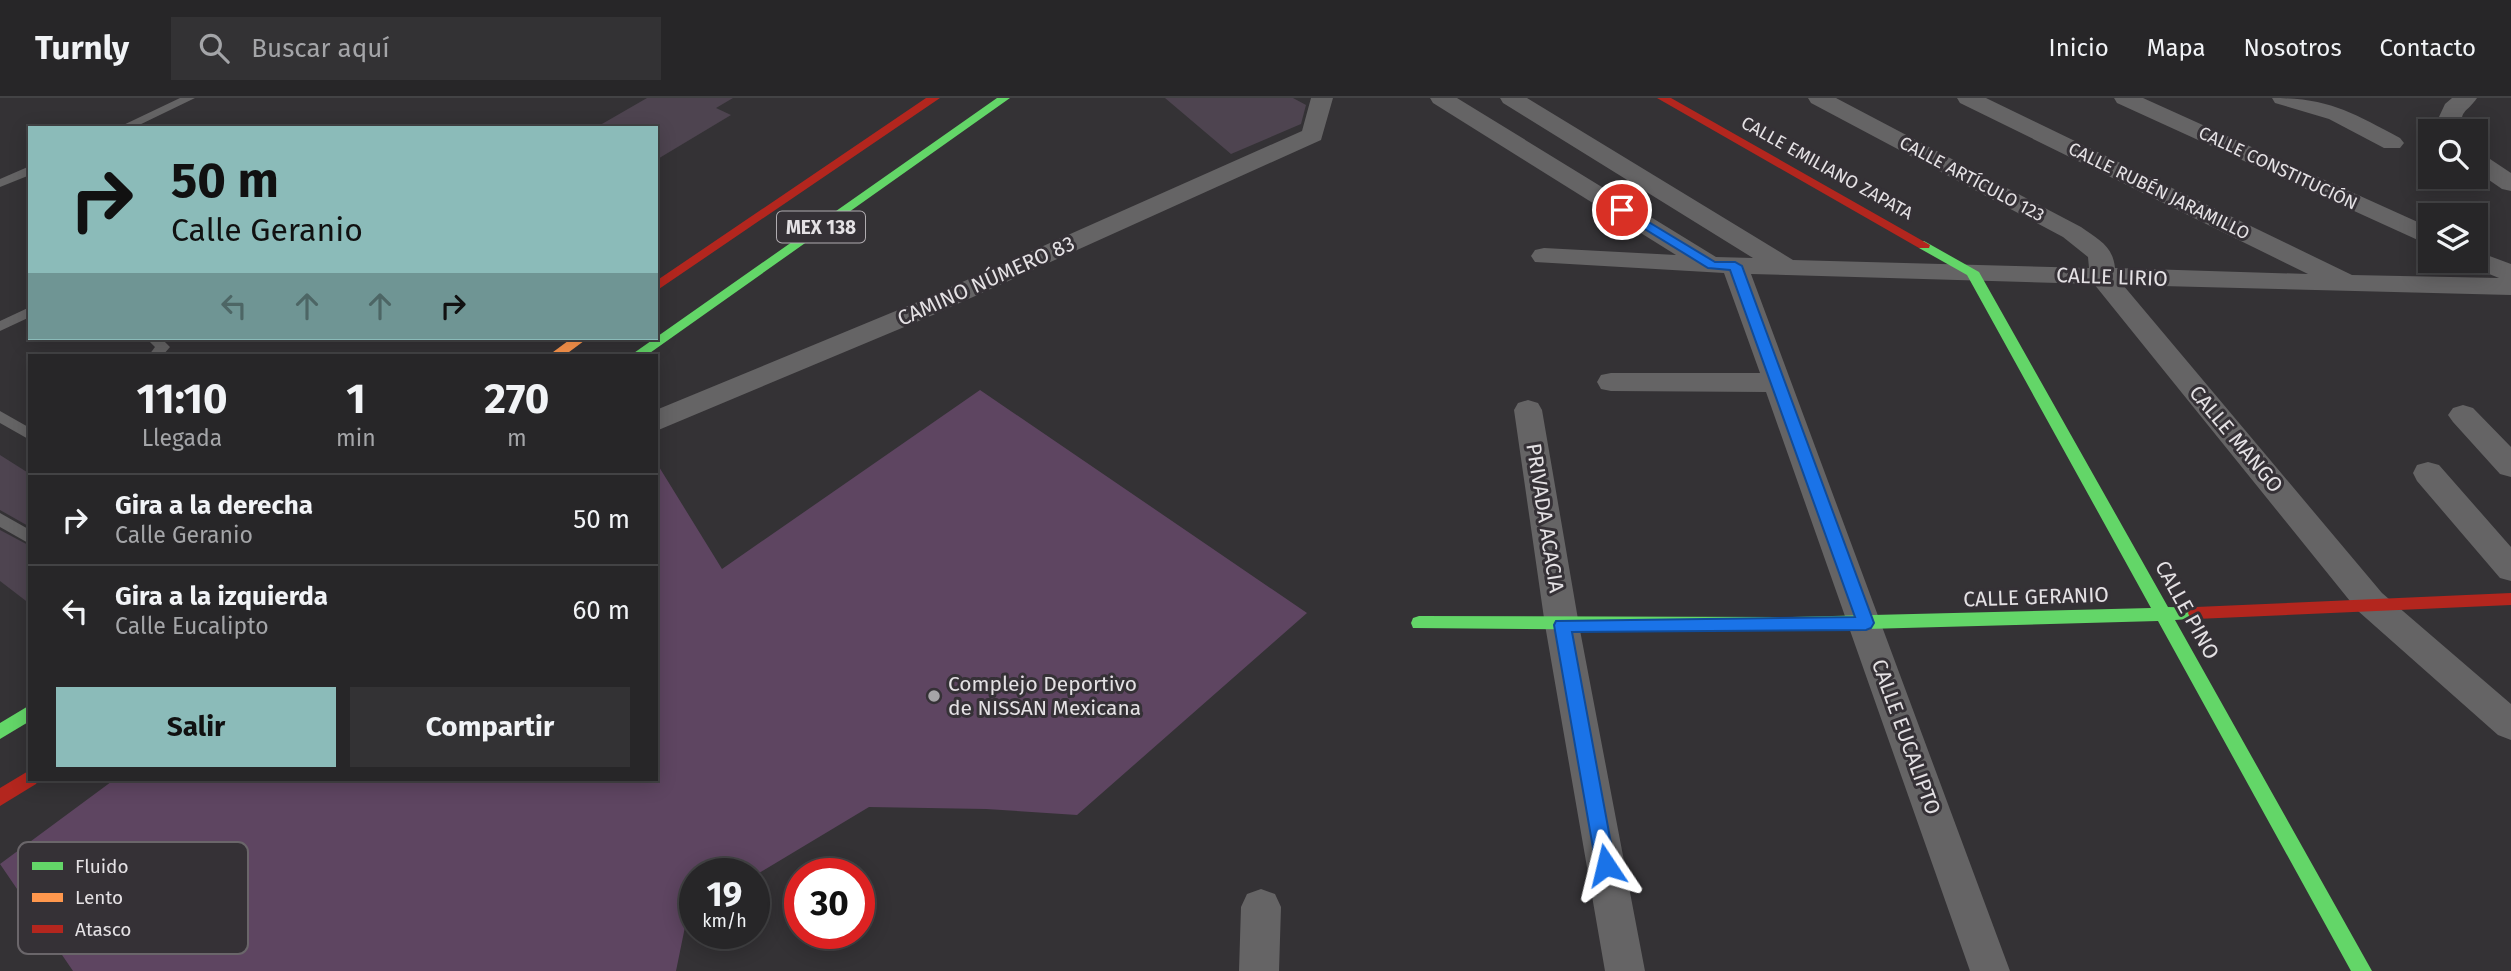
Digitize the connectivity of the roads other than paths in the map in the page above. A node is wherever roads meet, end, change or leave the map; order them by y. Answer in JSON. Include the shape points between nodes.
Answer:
{"nodes":[{"id":1,"x":189,"y":98,"type":"edge"},
{"id":2,"x":934,"y":98,"type":"edge"},
{"id":3,"x":1004,"y":98,"type":"edge"},
{"id":4,"x":1322,"y":98,"type":"edge"},
{"id":5,"x":1441,"y":98,"type":"edge"},
{"id":6,"x":1511,"y":98,"type":"edge"},
{"id":7,"x":1663,"y":98,"type":"edge"},
{"id":8,"x":1819,"y":98,"type":"edge"},
{"id":9,"x":1968,"y":98,"type":"edge"},
{"id":10,"x":2125,"y":98,"type":"edge"},
{"id":11,"x":2283,"y":98,"type":"edge"},
{"id":12,"x":2466,"y":98,"type":"edge"},
{"id":13,"x":2449,"y":119,"type":"edge"},
{"id":14,"x":127,"y":126,"type":"edge"},
{"id":15,"x":2392,"y":143,"type":"dead end"},
{"id":16,"x":2488,"y":168,"type":"edge"},
{"id":17,"x":28,"y":171,"type":"edge"},
{"id":18,"x":0,"y":183,"type":"edge"},
{"id":19,"x":2511,"y":184,"type":"edge"},
{"id":20,"x":2418,"y":232,"type":"edge"},
{"id":21,"x":1544,"y":256,"type":"dead end"},
{"id":22,"x":2488,"y":263,"type":"edge"},
{"id":23,"x":1724,"y":266,"type":"junction"},
{"id":24,"x":1787,"y":268,"type":"junction"},
{"id":25,"x":1972,"y":272,"type":"junction"},
{"id":26,"x":2511,"y":274,"type":"edge"},
{"id":27,"x":2102,"y":277,"type":"junction"},
{"id":28,"x":2350,"y":284,"type":"junction"},
{"id":29,"x":658,"y":286,"type":"edge"},
{"id":30,"x":2511,"y":287,"type":"edge"},
{"id":31,"x":28,"y":312,"type":"edge"},
{"id":32,"x":0,"y":327,"type":"edge"},
{"id":33,"x":155,"y":340,"type":"edge"},
{"id":34,"x":579,"y":340,"type":"edge"},
{"id":35,"x":157,"y":354,"type":"edge"},
{"id":36,"x":558,"y":354,"type":"edge"},
{"id":37,"x":639,"y":354,"type":"edge"},
{"id":38,"x":1611,"y":382,"type":"dead end"},
{"id":39,"x":1776,"y":383,"type":"junction"},
{"id":40,"x":1528,"y":411,"type":"dead end"},
{"id":41,"x":2463,"y":415,"type":"dead end"},
{"id":42,"x":0,"y":416,"type":"edge"},
{"id":43,"x":658,"y":420,"type":"edge"},
{"id":44,"x":28,"y":433,"type":"edge"},
{"id":45,"x":2511,"y":466,"type":"edge"},
{"id":46,"x":2428,"y":473,"type":"dead end"},
{"id":47,"x":0,"y":519,"type":"edge"},
{"id":48,"x":28,"y":537,"type":"edge"},
{"id":49,"x":2511,"y":569,"type":"edge"},
{"id":50,"x":2511,"y":599,"type":"edge"},
{"id":51,"x":2370,"y":602,"type":"junction"},
{"id":52,"x":2165,"y":614,"type":"junction"},
{"id":53,"x":1419,"y":623,"type":"dead end"},
{"id":54,"x":1866,"y":623,"type":"junction"},
{"id":55,"x":1562,"y":625,"type":"junction"},
{"id":56,"x":28,"y":713,"type":"edge"},
{"id":57,"x":2511,"y":725,"type":"edge"},
{"id":58,"x":0,"y":732,"type":"edge"},
{"id":59,"x":28,"y":779,"type":"edge"},
{"id":60,"x":0,"y":798,"type":"edge"},
{"id":61,"x":1261,"y":907,"type":"dead end"},
{"id":62,"x":1259,"y":971,"type":"edge"},
{"id":63,"x":1625,"y":971,"type":"edge"},
{"id":64,"x":1990,"y":971,"type":"edge"},
{"id":65,"x":2362,"y":971,"type":"edge"}],
"edges":[{"from":1,"to":14,"type":"lane"},
{"from":2,"to":29,"type":"street","number":"MEX 138"},
{"from":3,"to":37,"type":"street","number":"MEX 138"},
{"from":4,"to":43,"type":"street","name":"CAMINO NÚMERO 83","via":[[1313,135],[925,309]]},
{"from":5,"to":23,"type":"street"},
{"from":6,"to":24,"type":"street"},
{"from":7,"to":25,"type":"street","name":"CALLE EMILIANO ZAPATA"},
{"from":8,"to":27,"type":"street","name":"CALLE ARTÍCULO 123","via":[[2072,232],[2101,254]]},
{"from":9,"to":28,"type":"street","name":"CALLE RUBÉN JARAMILLO"},
{"from":10,"to":20,"type":"street","name":"CALLE CONSTITUCIÓN"},
{"from":11,"to":15,"type":"street","via":[[2337,114]]},
{"from":12,"to":13,"type":"street"},
{"from":16,"to":19,"type":"street"},
{"from":17,"to":18,"type":"lane"},
{"from":21,"to":23,"type":"street","name":"CALLE LIRIO"},
{"from":22,"to":26,"type":"street"},
{"from":23,"to":24,"type":"street","name":"CALLE LIRIO"},
{"from":23,"to":39,"type":"street","name":"CALLE EUCALIPTO"},
{"from":24,"to":25,"type":"street","name":"CALLE LIRIO"},
{"from":25,"to":27,"type":"street","name":"CALLE LIRIO"},
{"from":25,"to":52,"type":"street","name":"CALLE PINO"},
{"from":27,"to":28,"type":"street","name":"CALLE LIRIO"},
{"from":27,"to":51,"type":"street","name":"CALLE MANGO"},
{"from":28,"to":30,"type":"street","name":"CALLE LIRIO"},
{"from":31,"to":32,"type":"lane"},
{"from":33,"to":35,"type":"lane","via":[[163,347]]},
{"from":34,"to":36,"type":"street"},
{"from":38,"to":39,"type":"street"},
{"from":39,"to":54,"type":"street","name":"CALLE EUCALIPTO"},
{"from":40,"to":55,"type":"street","name":"PRIVADA ACACIA"},
{"from":41,"to":45,"type":"street"},
{"from":42,"to":44,"type":"lane"},
{"from":46,"to":49,"type":"street"},
{"from":47,"to":48,"type":"lane"},
{"from":50,"to":51,"type":"street","name":"CALLE GERANIO"},
{"from":51,"to":52,"type":"street","name":"CALLE GERANIO"},
{"from":51,"to":57,"type":"street","name":"CALLE MANGO"},
{"from":52,"to":54,"type":"street","name":"CALLE GERANIO"},
{"from":52,"to":65,"type":"street","name":"CALLE PINO"},
{"from":53,"to":55,"type":"street","name":"CALLE GERANIO"},
{"from":54,"to":55,"type":"street","name":"CALLE GERANIO"},
{"from":54,"to":64,"type":"street","name":"CALLE EUCALIPTO"},
{"from":55,"to":63,"type":"street","name":"PRIVADA ACACIA"},
{"from":56,"to":58,"type":"street"},
{"from":59,"to":60,"type":"street"},
{"from":61,"to":62,"type":"street"}]}
